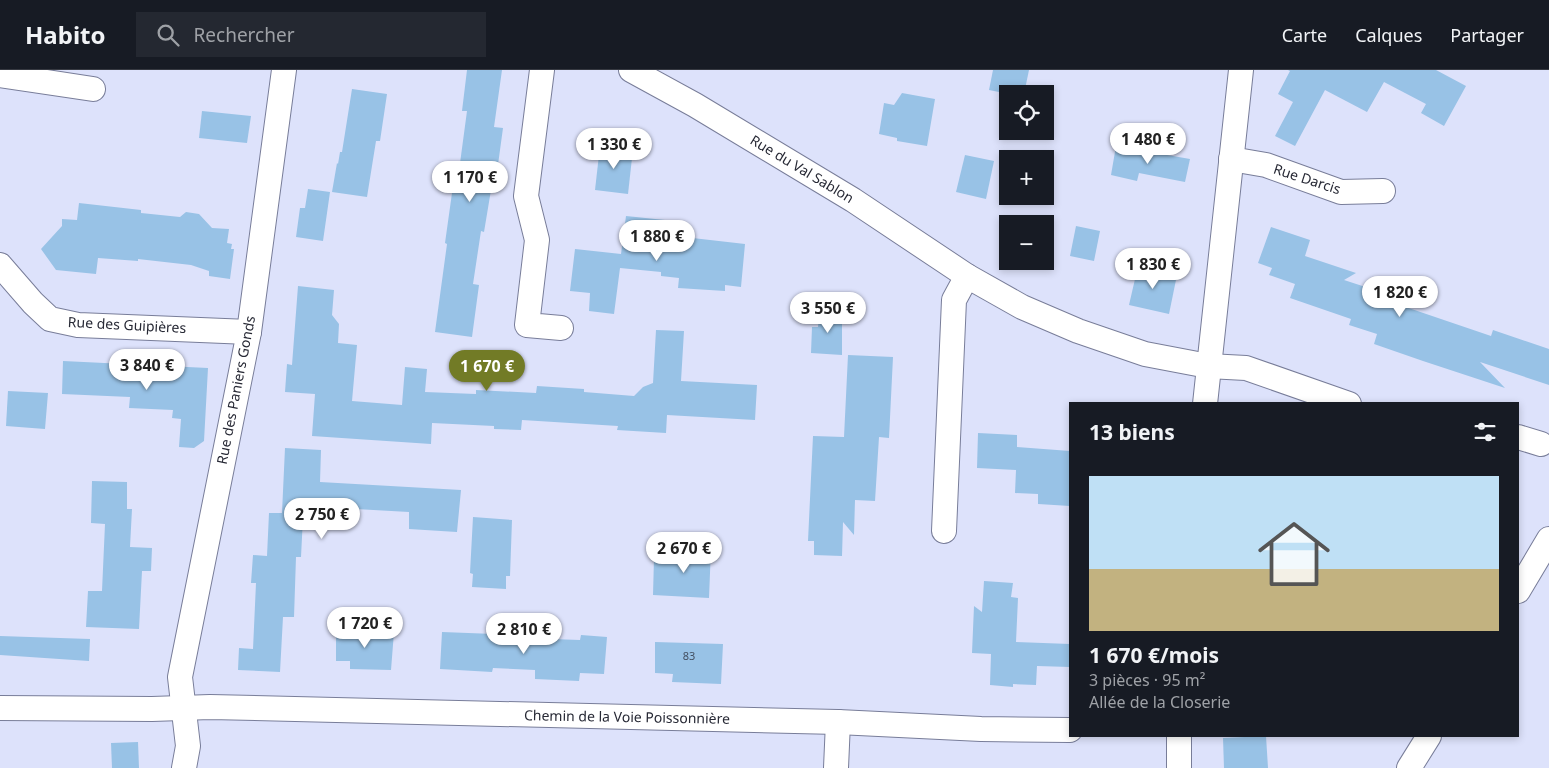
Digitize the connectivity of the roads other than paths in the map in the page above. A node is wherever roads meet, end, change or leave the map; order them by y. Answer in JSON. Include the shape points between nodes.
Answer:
{"nodes":[{"id":1,"x":284,"y":70,"type":"edge"},
{"id":2,"x":542,"y":70,"type":"edge"},
{"id":3,"x":631,"y":70,"type":"edge"},
{"id":4,"x":1241,"y":70,"type":"edge"},
{"id":5,"x":0,"y":75,"type":"edge"},
{"id":6,"x":93,"y":89,"type":"dead end"},
{"id":7,"x":1231,"y":159,"type":"junction"},
{"id":8,"x":1383,"y":190,"type":"dead end"},
{"id":9,"x":0,"y":265,"type":"edge"},
{"id":10,"x":967,"y":276,"type":"junction"},
{"id":11,"x":562,"y":328,"type":"dead end"},
{"id":12,"x":249,"y":332,"type":"junction"},
{"id":13,"x":1208,"y":366,"type":"junction"},
{"id":14,"x":1205,"y":402,"type":"edge"},
{"id":15,"x":1343,"y":402,"type":"edge"},
{"id":16,"x":1519,"y":437,"type":"edge"},
{"id":17,"x":1541,"y":444,"type":"dead end"},
{"id":18,"x":944,"y":531,"type":"dead end"},
{"id":19,"x":1549,"y":539,"type":"edge"},
{"id":20,"x":1519,"y":589,"type":"edge"},
{"id":21,"x":183,"y":707,"type":"junction"},
{"id":22,"x":0,"y":708,"type":"edge"},
{"id":23,"x":838,"y":722,"type":"junction"},
{"id":24,"x":1069,"y":730,"type":"edge"},
{"id":25,"x":1179,"y":737,"type":"edge"},
{"id":26,"x":1428,"y":737,"type":"edge"},
{"id":27,"x":184,"y":768,"type":"edge"},
{"id":28,"x":836,"y":768,"type":"edge"},
{"id":29,"x":1179,"y":768,"type":"edge"},
{"id":30,"x":1409,"y":768,"type":"edge"}],
"edges":[{"from":1,"to":12,"type":"street","name":"Rue des Paniers Gonds"},
{"from":2,"to":11,"type":"street","via":[[526,196],[537,240],[527,325]]},
{"from":3,"to":10,"type":"street","name":"Rue du Val Sablon","via":[[853,200]]},
{"from":4,"to":7,"type":"street"},
{"from":5,"to":6,"type":"street"},
{"from":7,"to":8,"type":"street","name":"Rue Darcis","via":[[1266,165],[1341,192]]},
{"from":7,"to":13,"type":"street"},
{"from":9,"to":12,"type":"street","name":"Rue des Guipières","via":[[50,319],[78,325]]},
{"from":10,"to":13,"type":"street","name":"Rue du Val Sablon","via":[[1022,307],[1078,331],[1145,354]]},
{"from":10,"to":18,"type":"street","via":[[954,300]]},
{"from":12,"to":21,"type":"street","name":"Rue des Paniers Gonds","via":[[180,677]]},
{"from":13,"to":14,"type":"street"},
{"from":13,"to":15,"type":"street","via":[[1246,368]]},
{"from":16,"to":17,"type":"street"},
{"from":19,"to":20,"type":"street"},
{"from":21,"to":22,"type":"street","name":"Chemin de la Voie Poissonnière"},
{"from":21,"to":23,"type":"street","name":"Chemin de la Voie Poissonnière"},
{"from":21,"to":27,"type":"street","name":"Rue des Paniers Gonds","via":[[188,746]]},
{"from":23,"to":24,"type":"street","name":"Chemin de la Voie Poissonnière"},
{"from":23,"to":28,"type":"street"},
{"from":25,"to":29,"type":"street"},
{"from":26,"to":30,"type":"street"}]}
